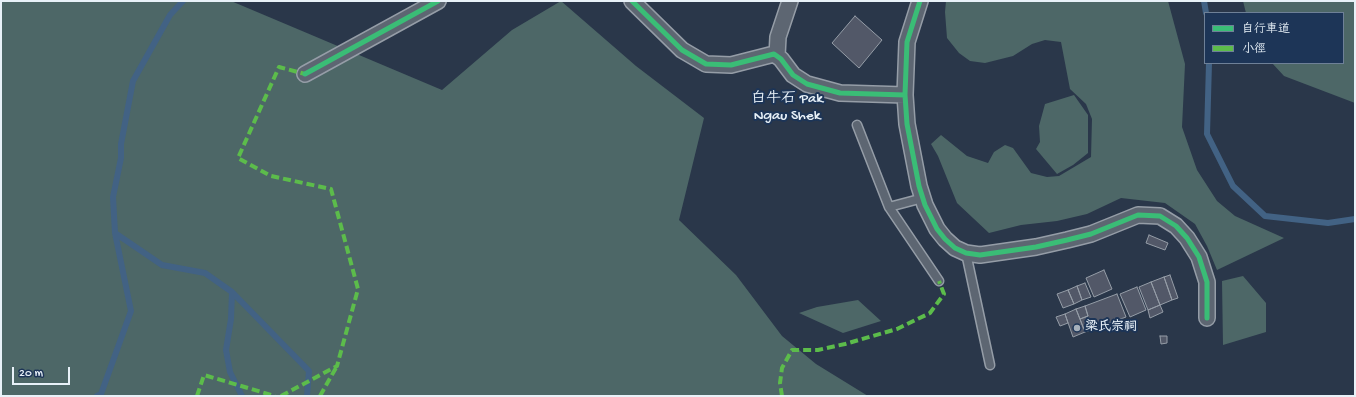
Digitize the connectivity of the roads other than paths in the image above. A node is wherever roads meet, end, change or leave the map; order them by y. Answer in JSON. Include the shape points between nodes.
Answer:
{"nodes":[{"id":1,"x":438,"y":1,"type":"edge"},
{"id":2,"x":632,"y":1,"type":"edge"},
{"id":3,"x":790,"y":1,"type":"edge"},
{"id":4,"x":920,"y":1,"type":"edge"},
{"id":5,"x":777,"y":56,"type":"junction"},
{"id":6,"x":304,"y":74,"type":"dead end"},
{"id":7,"x":904,"y":95,"type":"junction"},
{"id":8,"x":858,"y":124,"type":"dead end"},
{"id":9,"x":923,"y":198,"type":"junction"},
{"id":10,"x":890,"y":207,"type":"junction"},
{"id":11,"x":966,"y":253,"type":"junction"},
{"id":12,"x":939,"y":281,"type":"dead end"},
{"id":13,"x":1207,"y":318,"type":"dead end"},
{"id":14,"x":990,"y":365,"type":"dead end"}],
"edges":[{"from":1,"to":6,"type":"street"},
{"from":2,"to":5,"type":"street","via":[[682,50],[706,64],[731,65],[770,54]]},
{"from":3,"to":5,"type":"street","via":[[778,37]]},
{"from":4,"to":7,"type":"street","via":[[907,42]]},
{"from":5,"to":7,"type":"street","via":[[793,75],[807,84],[840,93]]},
{"from":7,"to":9,"type":"street","via":[[912,155]]},
{"from":8,"to":10,"type":"lane"},
{"from":9,"to":10,"type":"lane"},
{"from":9,"to":11,"type":"street","via":[[941,234],[955,248]]},
{"from":10,"to":12,"type":"lane"},
{"from":11,"to":13,"type":"street","via":[[980,254],[1036,247],[1091,234],[1138,215],[1160,216],[1176,226],[1187,238],[1198,258],[1207,282]]},
{"from":11,"to":14,"type":"lane"}]}
